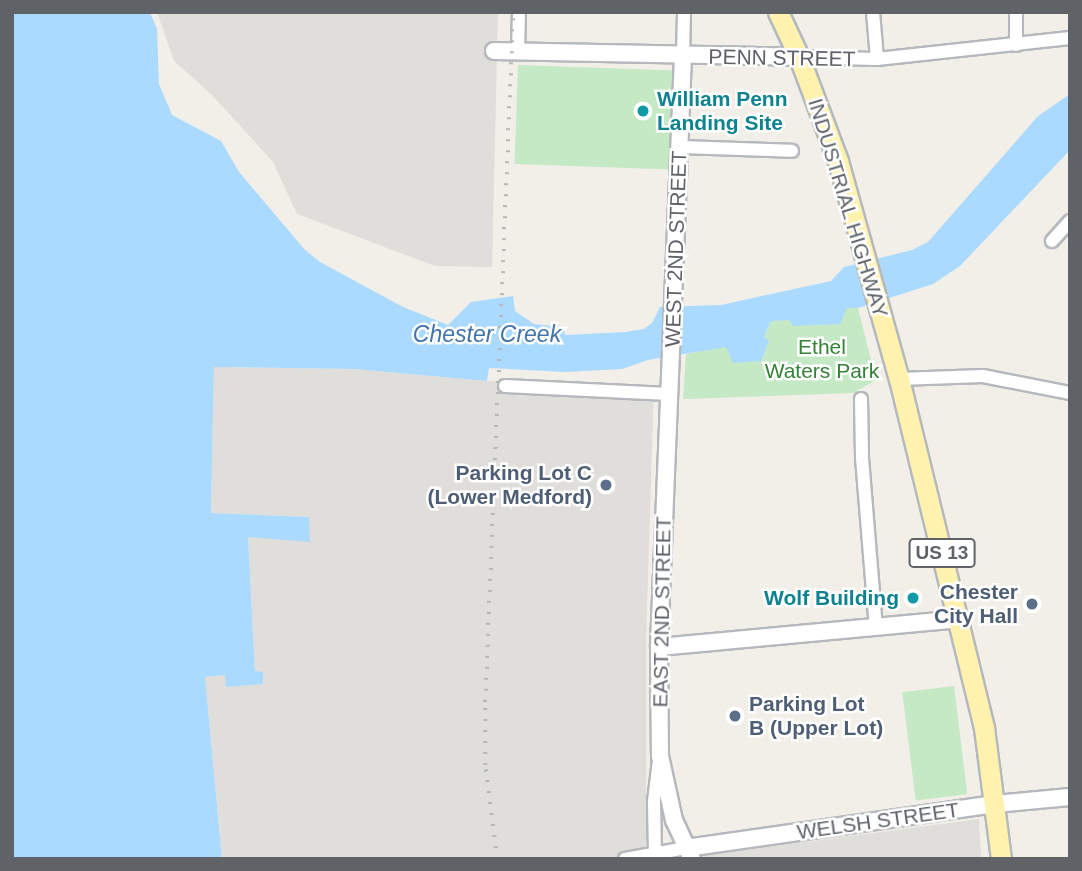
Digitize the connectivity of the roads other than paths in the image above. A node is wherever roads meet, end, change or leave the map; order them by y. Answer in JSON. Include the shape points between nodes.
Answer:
{"nodes":[{"id":1,"x":519,"y":12,"type":"edge"},
{"id":2,"x":684,"y":12,"type":"edge"},
{"id":3,"x":778,"y":12,"type":"edge"},
{"id":4,"x":873,"y":12,"type":"edge"},
{"id":5,"x":1016,"y":12,"type":"edge"},
{"id":6,"x":1070,"y":38,"type":"edge"},
{"id":7,"x":1016,"y":45,"type":"junction"},
{"id":8,"x":494,"y":51,"type":"dead end"},
{"id":9,"x":518,"y":52,"type":"junction"},
{"id":10,"x":683,"y":56,"type":"junction"},
{"id":11,"x":799,"y":57,"type":"junction"},
{"id":12,"x":877,"y":59,"type":"junction"},
{"id":13,"x":680,"y":147,"type":"junction"},
{"id":14,"x":792,"y":151,"type":"dead end"},
{"id":15,"x":1070,"y":221,"type":"edge"},
{"id":16,"x":1052,"y":241,"type":"dead end"},
{"id":17,"x":671,"y":360,"type":"joint"},
{"id":18,"x":899,"y":379,"type":"junction"},
{"id":19,"x":505,"y":386,"type":"dead end"},
{"id":20,"x":1070,"y":393,"type":"edge"},
{"id":21,"x":669,"y":394,"type":"junction"},
{"id":22,"x":861,"y":399,"type":"dead end"},
{"id":23,"x":958,"y":619,"type":"junction"},
{"id":24,"x":876,"y":626,"type":"junction"},
{"id":25,"x":659,"y":647,"type":"junction"},
{"id":26,"x":660,"y":756,"type":"junction"},
{"id":27,"x":1070,"y":797,"type":"edge"},
{"id":28,"x":995,"y":804,"type":"junction"},
{"id":29,"x":689,"y":854,"type":"edge"},
{"id":30,"x":655,"y":855,"type":"junction"},
{"id":31,"x":625,"y":859,"type":"edge"},
{"id":32,"x":1001,"y":859,"type":"edge"}],
"edges":[{"from":1,"to":9,"type":"street"},
{"from":2,"to":10,"type":"street","name":"WEST 2ND STREET"},
{"from":3,"to":11,"type":"main road","name":"INDUSTRIAL HIGHWAY","number":"US 13"},
{"from":4,"to":12,"type":"street"},
{"from":5,"to":7,"type":"street"},
{"from":6,"to":7,"type":"street","name":"PENN STREET"},
{"from":7,"to":12,"type":"street","name":"PENN STREET"},
{"from":8,"to":9,"type":"street","name":"PENN STREET"},
{"from":9,"to":10,"type":"street","name":"PENN STREET"},
{"from":10,"to":11,"type":"street","name":"PENN STREET"},
{"from":10,"to":13,"type":"street","name":"WEST 2ND STREET"},
{"from":11,"to":12,"type":"street","name":"PENN STREET"},
{"from":11,"to":18,"type":"main road","name":"INDUSTRIAL HIGHWAY","number":"US 13","via":[[838,161]]},
{"from":13,"to":14,"type":"street"},
{"from":13,"to":17,"type":"street","name":"WEST 2ND STREET"},
{"from":15,"to":16,"type":"street"},
{"from":17,"to":21,"type":"street","name":"EAST 2ND STREET"},
{"from":18,"to":20,"type":"street","via":[[983,376]]},
{"from":18,"to":23,"type":"main road","name":"INDUSTRIAL HIGHWAY","number":"US 13"},
{"from":19,"to":21,"type":"street"},
{"from":21,"to":25,"type":"street","name":"EAST 2ND STREET"},
{"from":22,"to":24,"type":"street"},
{"from":23,"to":24,"type":"street"},
{"from":23,"to":28,"type":"main road","name":"INDUSTRIAL HIGHWAY","number":"US 13","via":[[984,728]]},
{"from":24,"to":25,"type":"street"},
{"from":25,"to":26,"type":"street","name":"EAST 2ND STREET"},
{"from":26,"to":29,"type":"street","name":"EAST 2ND STREET","via":[[674,820]]},
{"from":26,"to":30,"type":"street","via":[[654,801]]},
{"from":27,"to":28,"type":"street","name":"WELSH STREET"},
{"from":28,"to":29,"type":"street","name":"WELSH STREET"},
{"from":28,"to":32,"type":"main road","name":"INDUSTRIAL HIGHWAY","number":"US 13"},
{"from":29,"to":30,"type":"street"},
{"from":30,"to":31,"type":"street"}]}
